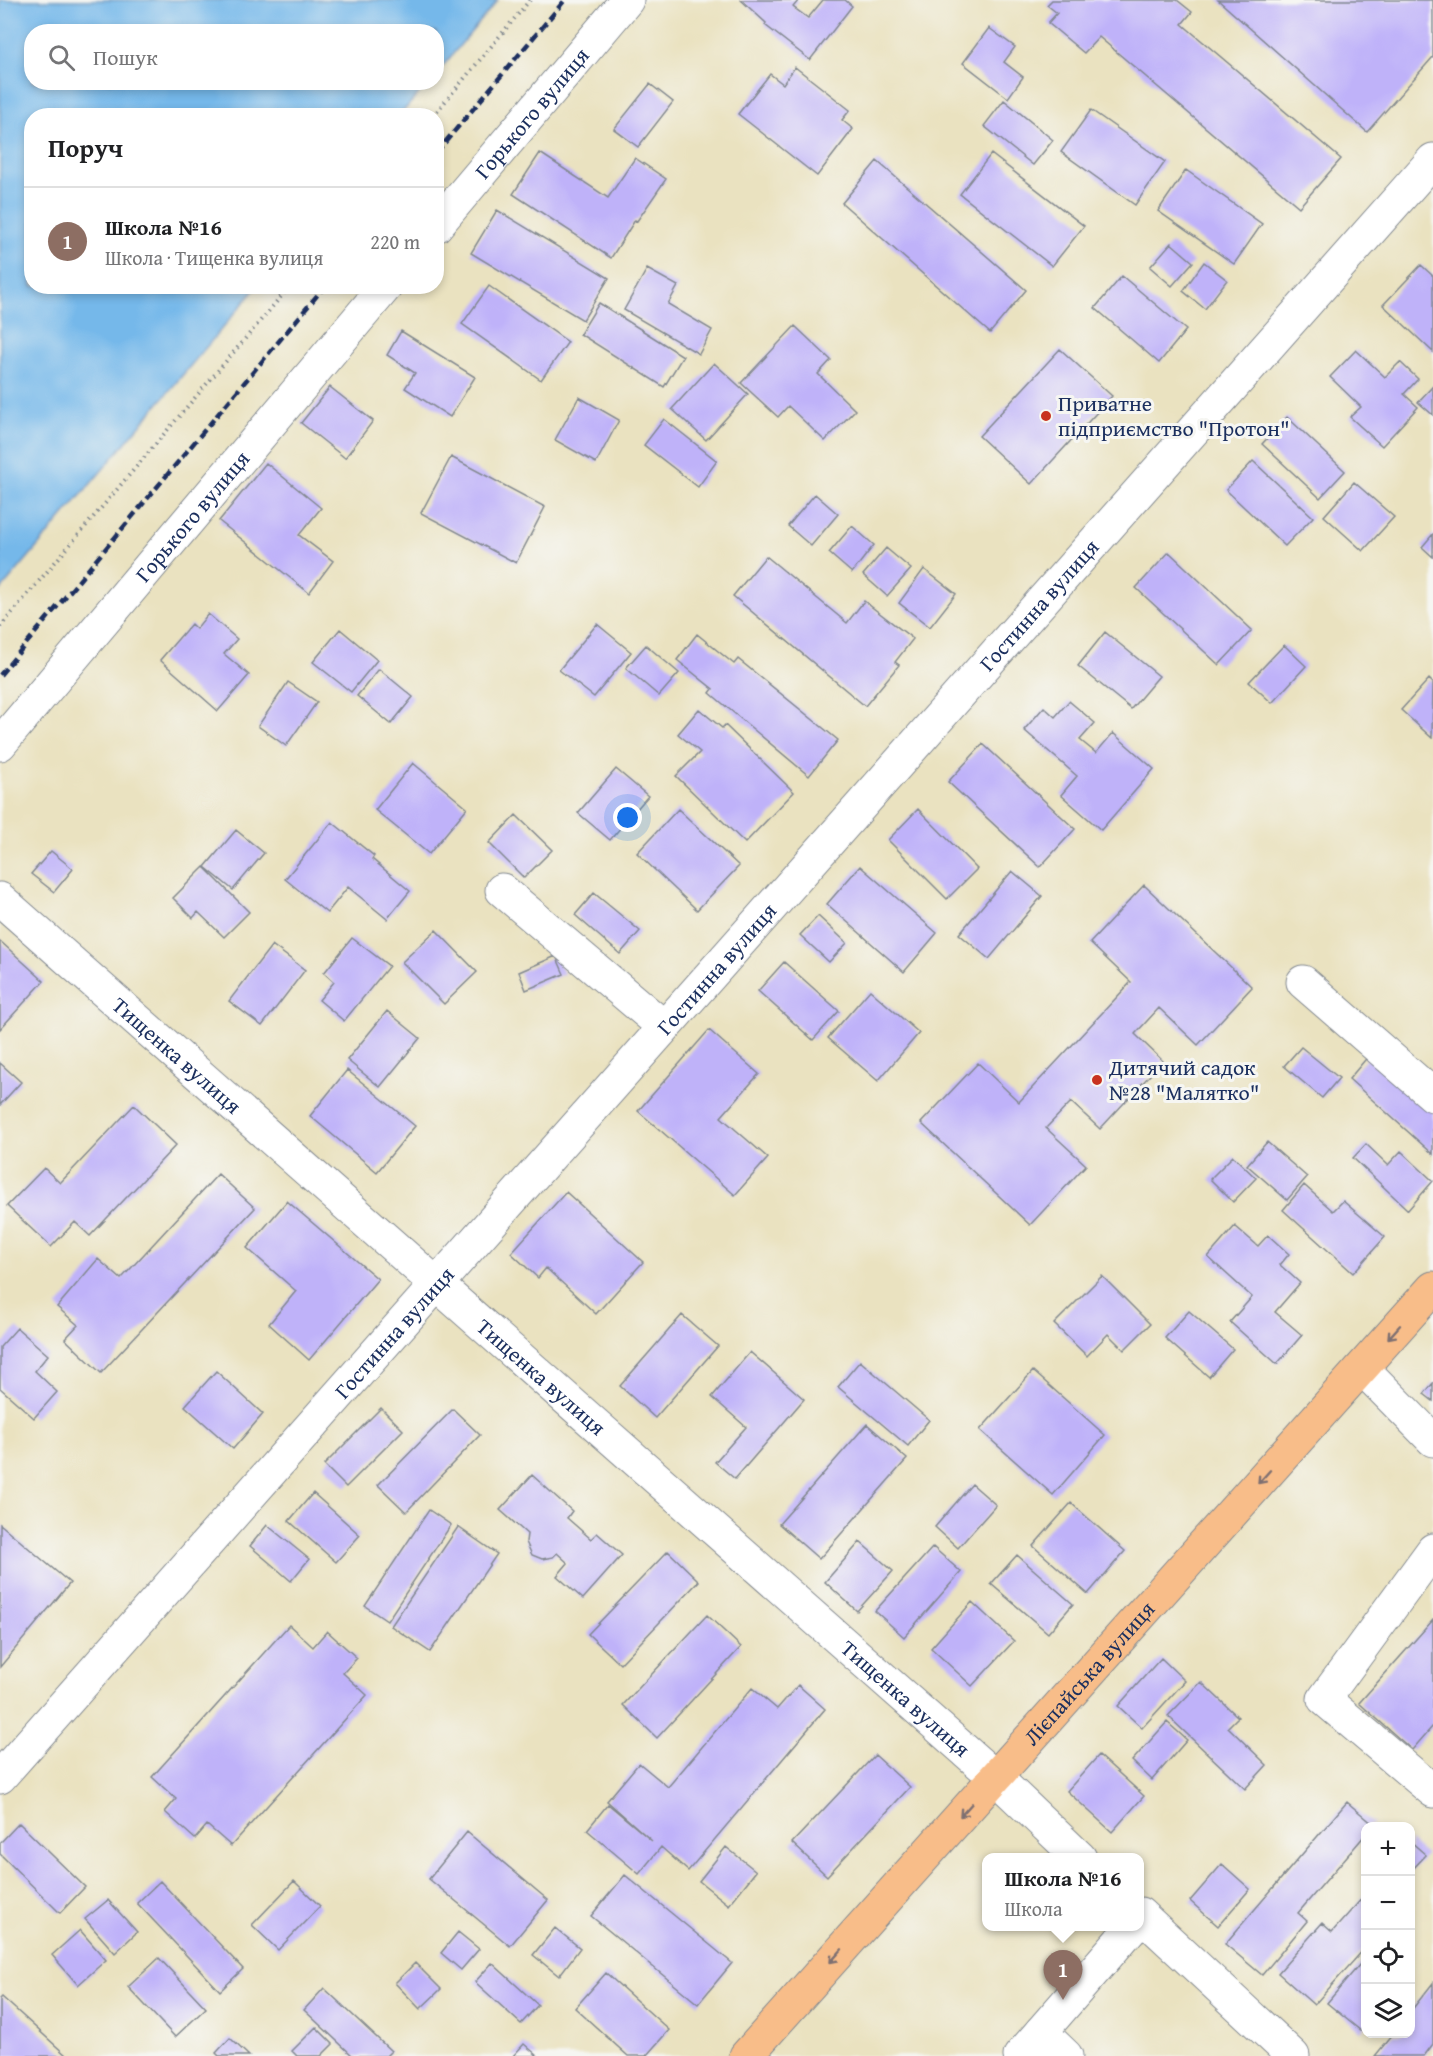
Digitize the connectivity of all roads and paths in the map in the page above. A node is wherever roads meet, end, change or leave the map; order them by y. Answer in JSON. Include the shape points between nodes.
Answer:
{"nodes":[{"id":1,"x":530,"y":0,"type":"edge"},
{"id":2,"x":627,"y":0,"type":"edge"},
{"id":3,"x":440,"y":108,"type":"edge"},
{"id":4,"x":1433,"y":160,"type":"edge"},
{"id":5,"x":444,"y":217,"type":"edge"},
{"id":6,"x":283,"y":294,"type":"edge"},
{"id":7,"x":379,"y":294,"type":"edge"},
{"id":8,"x":0,"y":627,"type":"edge"},
{"id":9,"x":0,"y":744,"type":"edge"},
{"id":10,"x":502,"y":890,"type":"dead end"},
{"id":11,"x":0,"y":899,"type":"edge"},
{"id":12,"x":1303,"y":982,"type":"dead end"},
{"id":13,"x":664,"y":1027,"type":"junction"},
{"id":14,"x":1433,"y":1095,"type":"edge"},
{"id":15,"x":436,"y":1284,"type":"junction"},
{"id":16,"x":1433,"y":1288,"type":"edge"},
{"id":17,"x":1362,"y":1368,"type":"junction"},
{"id":18,"x":1433,"y":1440,"type":"edge"},
{"id":19,"x":1433,"y":1551,"type":"edge"},
{"id":20,"x":0,"y":1777,"type":"edge"},
{"id":21,"x":995,"y":1778,"type":"junction"},
{"id":22,"x":1433,"y":1791,"type":"edge"},
{"id":23,"x":1076,"y":1853,"type":"edge"},
{"id":24,"x":1144,"y":1924,"type":"edge"},
{"id":25,"x":1128,"y":1931,"type":"edge"},
{"id":26,"x":1030,"y":2044,"type":"edge"},
{"id":27,"x":746,"y":2056,"type":"edge"},
{"id":28,"x":1066,"y":2056,"type":"edge"},
{"id":29,"x":1293,"y":2056,"type":"edge"}],
"edges":[{"from":1,"to":3,"type":"path"},
{"from":2,"to":5,"type":"street","name":"Горького вулиця"},
{"from":4,"to":13,"type":"street","name":"Гостинна вулиця"},
{"from":6,"to":8,"type":"path"},
{"from":7,"to":9,"type":"street","name":"Горького вулиця"},
{"from":10,"to":13,"type":"street"},
{"from":11,"to":15,"type":"street","name":"Тищенка вулиця"},
{"from":12,"to":14,"type":"street"},
{"from":13,"to":15,"type":"street","name":"Гостинна вулиця"},
{"from":15,"to":20,"type":"street","name":"Гостинна вулиця"},
{"from":15,"to":21,"type":"street","name":"Тищенка вулиця"},
{"from":16,"to":17,"type":"main road","name":"Лієпайська вулиця","one_way":true},
{"from":17,"to":18,"type":"street"},
{"from":17,"to":21,"type":"main road","name":"Лієпайська вулиця","one_way":true},
{"from":19,"to":22,"type":"street","via":[[1324,1699]]},
{"from":21,"to":23,"type":"street","name":"Тищенка вулиця"},
{"from":21,"to":27,"type":"main road","name":"Лієпайська вулиця","one_way":true},
{"from":24,"to":29,"type":"street"},
{"from":25,"to":26,"type":"street"},
{"from":26,"to":28,"type":"street"}]}
